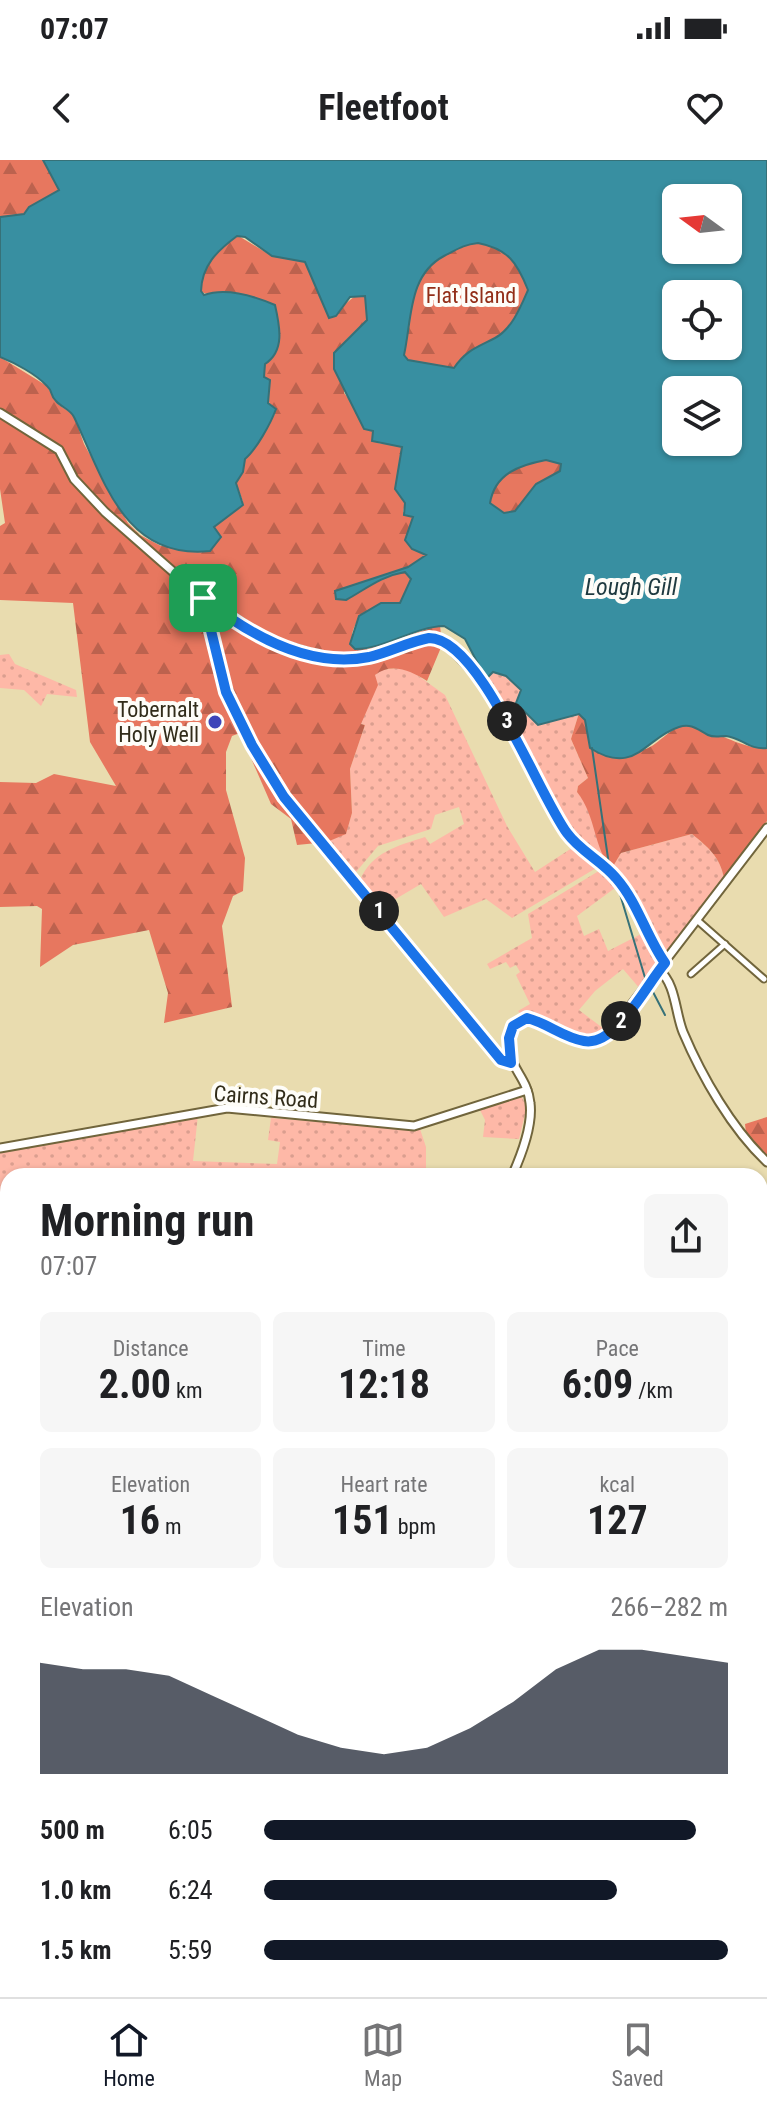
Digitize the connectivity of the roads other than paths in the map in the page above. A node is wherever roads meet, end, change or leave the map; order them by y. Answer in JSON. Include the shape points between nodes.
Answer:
{"nodes":[{"id":1,"x":0,"y":413,"type":"edge"},
{"id":2,"x":203,"y":598,"type":"junction"},
{"id":3,"x":767,"y":828,"type":"edge"},
{"id":4,"x":697,"y":920,"type":"junction"},
{"id":5,"x":725,"y":944,"type":"junction"},
{"id":6,"x":662,"y":966,"type":"junction"},
{"id":7,"x":691,"y":974,"type":"dead end"},
{"id":8,"x":764,"y":979,"type":"dead end"},
{"id":9,"x":511,"y":1063,"type":"junction"},
{"id":10,"x":527,"y":1090,"type":"junction"},
{"id":11,"x":0,"y":1148,"type":"edge"},
{"id":12,"x":767,"y":1162,"type":"edge"},
{"id":13,"x":515,"y":1168,"type":"edge"}],
"edges":[{"from":1,"to":2,"type":"street","via":[[59,450],[74,479],[105,512]]},
{"from":2,"to":6,"type":"street","via":[[270,641],[330,659],[367,657],[429,638],[446,643],[490,690],[568,834],[616,877],[632,900]]},
{"from":2,"to":9,"type":"street","via":[[231,704],[284,797],[501,1060]]},
{"from":3,"to":4,"type":"street"},
{"from":4,"to":5,"type":"street"},
{"from":4,"to":6,"type":"street"},
{"from":5,"to":7,"type":"street"},
{"from":5,"to":8,"type":"street"},
{"from":6,"to":9,"type":"street","via":[[617,1027],[597,1042],[535,1020],[518,1021],[509,1038]]},
{"from":6,"to":12,"type":"street","via":[[683,1033],[701,1067],[743,1136]]},
{"from":9,"to":10,"type":"street"},
{"from":10,"to":11,"type":"street","name":"Cairns Road","via":[[414,1126],[227,1108]]},
{"from":10,"to":13,"type":"street","via":[[528,1125]]}]}
